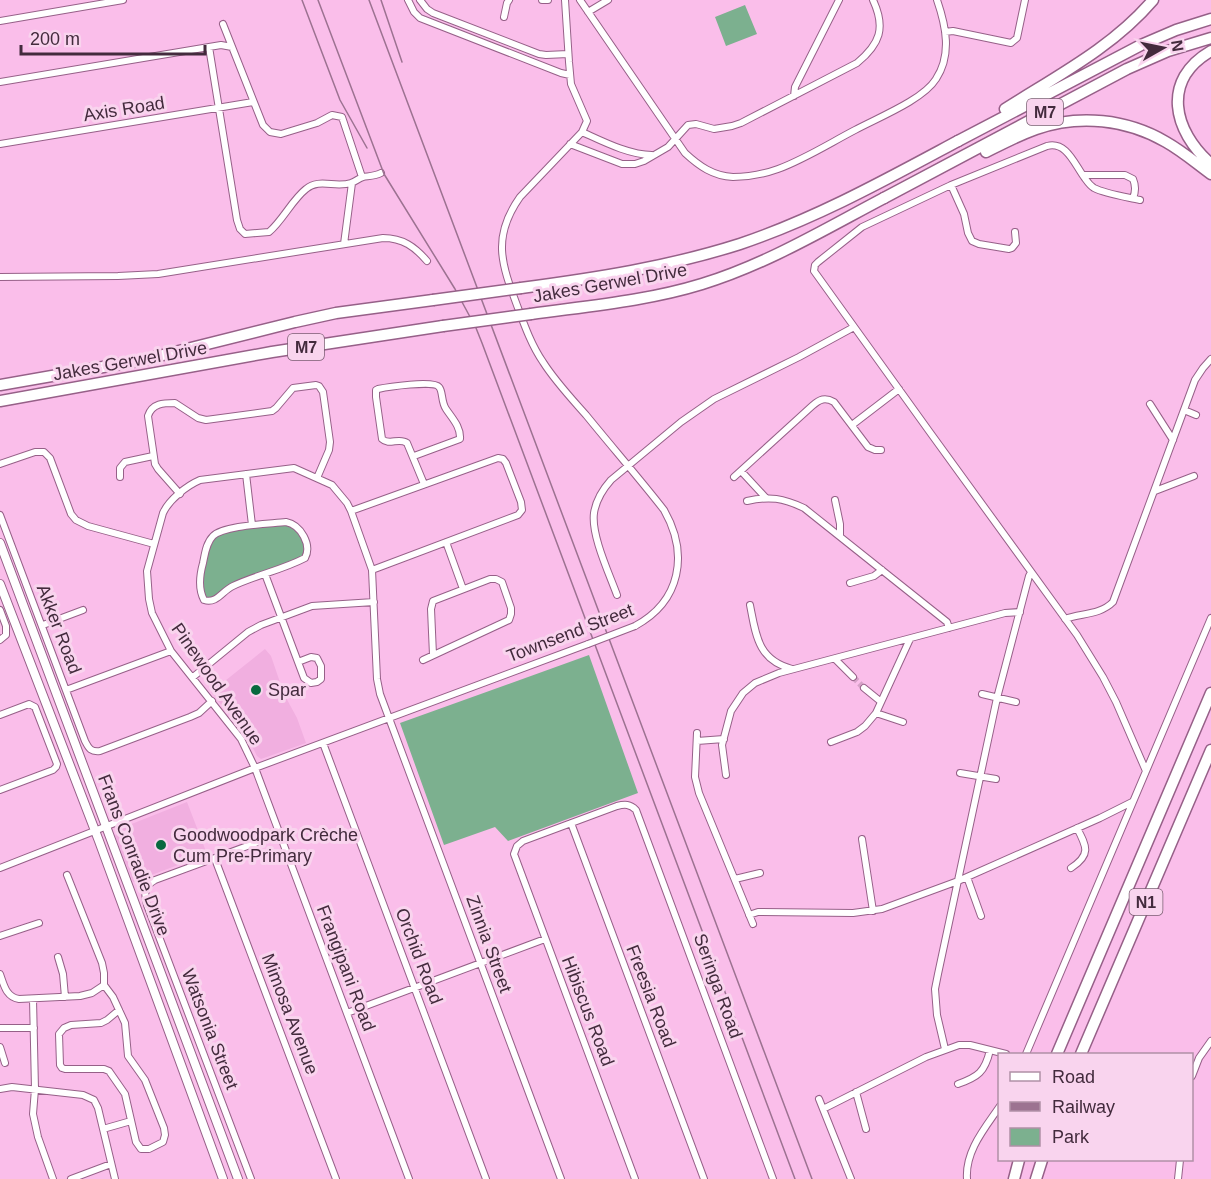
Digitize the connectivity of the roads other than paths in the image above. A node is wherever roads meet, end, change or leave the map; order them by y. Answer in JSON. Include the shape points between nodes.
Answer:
{"nodes":[{"id":1,"x":123,"y":0,"type":"edge"},
{"id":2,"x":408,"y":0,"type":"edge"},
{"id":3,"x":420,"y":0,"type":"edge"},
{"id":4,"x":509,"y":0,"type":"edge"},
{"id":5,"x":542,"y":0,"type":"edge"},
{"id":6,"x":548,"y":0,"type":"edge"},
{"id":7,"x":565,"y":0,"type":"edge"},
{"id":8,"x":580,"y":0,"type":"edge"},
{"id":9,"x":608,"y":0,"type":"edge"},
{"id":10,"x":839,"y":0,"type":"edge"},
{"id":11,"x":873,"y":0,"type":"edge"},
{"id":12,"x":937,"y":0,"type":"edge"},
{"id":13,"x":1024,"y":0,"type":"edge"},
{"id":14,"x":1154,"y":0,"type":"edge"},
{"id":15,"x":588,"y":12,"type":"junction"},
{"id":16,"x":504,"y":17,"type":"dead end"},
{"id":17,"x":1211,"y":19,"type":"edge"},
{"id":18,"x":0,"y":21,"type":"edge"},
{"id":19,"x":222,"y":24,"type":"dead end"},
{"id":20,"x":945,"y":32,"type":"junction"},
{"id":21,"x":1211,"y":38,"type":"edge"},
{"id":22,"x":208,"y":47,"type":"junction"},
{"id":23,"x":232,"y":47,"type":"junction"},
{"id":24,"x":1211,"y":51,"type":"edge"},
{"id":25,"x":568,"y":54,"type":"junction"},
{"id":26,"x":570,"y":75,"type":"junction"},
{"id":27,"x":0,"y":82,"type":"edge"},
{"id":28,"x":794,"y":96,"type":"junction"},
{"id":29,"x":253,"y":102,"type":"junction"},
{"id":30,"x":219,"y":109,"type":"junction"},
{"id":31,"x":582,"y":132,"type":"junction"},
{"id":32,"x":674,"y":140,"type":"junction"},
{"id":33,"x":958,"y":141,"type":"junction"},
{"id":34,"x":0,"y":144,"type":"edge"},
{"id":35,"x":570,"y":144,"type":"junction"},
{"id":36,"x":652,"y":155,"type":"junction"},
{"id":37,"x":1211,"y":164,"type":"edge"},
{"id":38,"x":381,"y":173,"type":"dead end"},
{"id":39,"x":1211,"y":174,"type":"edge"},
{"id":40,"x":1083,"y":175,"type":"junction"},
{"id":41,"x":362,"y":177,"type":"junction"},
{"id":42,"x":352,"y":183,"type":"junction"},
{"id":43,"x":951,"y":185,"type":"junction"},
{"id":44,"x":885,"y":198,"type":"junction"},
{"id":45,"x":1015,"y":232,"type":"dead end"},
{"id":46,"x":344,"y":244,"type":"junction"},
{"id":47,"x":427,"y":261,"type":"dead end"},
{"id":48,"x":0,"y":277,"type":"edge"},
{"id":49,"x":854,"y":327,"type":"junction"},
{"id":50,"x":1211,"y":359,"type":"edge"},
{"id":51,"x":0,"y":386,"type":"edge"},
{"id":52,"x":899,"y":389,"type":"junction"},
{"id":53,"x":0,"y":401,"type":"edge"},
{"id":54,"x":1150,"y":404,"type":"dead end"},
{"id":55,"x":1184,"y":410,"type":"junction"},
{"id":56,"x":1196,"y":415,"type":"dead end"},
{"id":57,"x":852,"y":425,"type":"junction"},
{"id":58,"x":1173,"y":440,"type":"junction"},
{"id":59,"x":881,"y":450,"type":"dead end"},
{"id":60,"x":153,"y":456,"type":"junction"},
{"id":61,"x":414,"y":456,"type":"junction"},
{"id":62,"x":0,"y":464,"type":"edge"},
{"id":63,"x":628,"y":466,"type":"junction"},
{"id":64,"x":741,"y":471,"type":"junction"},
{"id":65,"x":246,"y":474,"type":"junction"},
{"id":66,"x":120,"y":477,"type":"dead end"},
{"id":67,"x":734,"y":477,"type":"dead end"},
{"id":68,"x":1194,"y":477,"type":"dead end"},
{"id":69,"x":317,"y":478,"type":"junction"},
{"id":70,"x":424,"y":484,"type":"junction"},
{"id":71,"x":1155,"y":491,"type":"junction"},
{"id":72,"x":180,"y":494,"type":"junction"},
{"id":73,"x":767,"y":498,"type":"junction"},
{"id":74,"x":835,"y":500,"type":"dead end"},
{"id":75,"x":747,"y":501,"type":"dead end"},
{"id":76,"x":351,"y":511,"type":"junction"},
{"id":77,"x":0,"y":515,"type":"edge"},
{"id":78,"x":252,"y":525,"type":"junction"},
{"id":79,"x":840,"y":535,"type":"junction"},
{"id":80,"x":0,"y":543,"type":"edge"},
{"id":81,"x":446,"y":543,"type":"junction"},
{"id":82,"x":154,"y":544,"type":"junction"},
{"id":83,"x":372,"y":570,"type":"junction"},
{"id":84,"x":882,"y":570,"type":"junction"},
{"id":85,"x":1031,"y":572,"type":"junction"},
{"id":86,"x":265,"y":574,"type":"junction"},
{"id":87,"x":850,"y":583,"type":"dead end"},
{"id":88,"x":0,"y":584,"type":"edge"},
{"id":89,"x":463,"y":589,"type":"junction"},
{"id":90,"x":617,"y":595,"type":"dead end"},
{"id":91,"x":374,"y":602,"type":"junction"},
{"id":92,"x":750,"y":605,"type":"dead end"},
{"id":93,"x":0,"y":610,"type":"edge"},
{"id":94,"x":83,"y":610,"type":"dead end"},
{"id":95,"x":1020,"y":612,"type":"junction"},
{"id":96,"x":281,"y":618,"type":"junction"},
{"id":97,"x":1211,"y":618,"type":"edge"},
{"id":98,"x":1065,"y":619,"type":"junction"},
{"id":99,"x":43,"y":625,"type":"junction"},
{"id":100,"x":950,"y":628,"type":"junction"},
{"id":101,"x":910,"y":639,"type":"junction"},
{"id":102,"x":0,"y":640,"type":"edge"},
{"id":103,"x":171,"y":651,"type":"junction"},
{"id":104,"x":433,"y":655,"type":"junction"},
{"id":105,"x":835,"y":658,"type":"junction"},
{"id":106,"x":423,"y":660,"type":"dead end"},
{"id":107,"x":298,"y":662,"type":"junction"},
{"id":108,"x":793,"y":669,"type":"junction"},
{"id":109,"x":193,"y":677,"type":"junction"},
{"id":110,"x":853,"y":677,"type":"tunnel mouth"},
{"id":111,"x":864,"y":688,"type":"tunnel mouth"},
{"id":112,"x":66,"y":690,"type":"junction"},
{"id":113,"x":1211,"y":693,"type":"edge"},
{"id":114,"x":982,"y":694,"type":"dead end"},
{"id":115,"x":997,"y":698,"type":"junction"},
{"id":116,"x":212,"y":701,"type":"junction"},
{"id":117,"x":880,"y":701,"type":"junction"},
{"id":118,"x":1016,"y":702,"type":"dead end"},
{"id":119,"x":876,"y":713,"type":"junction"},
{"id":120,"x":0,"y":715,"type":"edge"},
{"id":121,"x":389,"y":718,"type":"junction"},
{"id":122,"x":903,"y":722,"type":"dead end"},
{"id":123,"x":724,"y":739,"type":"junction"},
{"id":124,"x":831,"y":742,"type":"dead end"},
{"id":125,"x":323,"y":743,"type":"junction"},
{"id":126,"x":1211,"y":750,"type":"edge"},
{"id":127,"x":255,"y":768,"type":"junction"},
{"id":128,"x":1146,"y":771,"type":"junction"},
{"id":129,"x":960,"y":773,"type":"dead end"},
{"id":130,"x":726,"y":776,"type":"dead end"},
{"id":131,"x":979,"y":777,"type":"junction"},
{"id":132,"x":996,"y":779,"type":"dead end"},
{"id":133,"x":0,"y":790,"type":"edge"},
{"id":134,"x":1133,"y":802,"type":"junction"},
{"id":135,"x":571,"y":823,"type":"junction"},
{"id":136,"x":105,"y":826,"type":"junction"},
{"id":137,"x":1077,"y":828,"type":"junction"},
{"id":138,"x":95,"y":831,"type":"junction"},
{"id":139,"x":280,"y":834,"type":"junction"},
{"id":140,"x":862,"y":839,"type":"dead end"},
{"id":141,"x":215,"y":859,"type":"junction"},
{"id":142,"x":0,"y":868,"type":"edge"},
{"id":143,"x":1071,"y":868,"type":"dead end"},
{"id":144,"x":760,"y":873,"type":"dead end"},
{"id":145,"x":67,"y":875,"type":"dead end"},
{"id":146,"x":967,"y":877,"type":"junction"},
{"id":147,"x":735,"y":879,"type":"junction"},
{"id":148,"x":958,"y":881,"type":"junction"},
{"id":149,"x":873,"y":911,"type":"junction"},
{"id":150,"x":749,"y":915,"type":"junction"},
{"id":151,"x":981,"y":916,"type":"dead end"},
{"id":152,"x":39,"y":923,"type":"dead end"},
{"id":153,"x":753,"y":924,"type":"dead end"},
{"id":154,"x":0,"y":936,"type":"edge"},
{"id":155,"x":545,"y":939,"type":"junction"},
{"id":156,"x":58,"y":957,"type":"dead end"},
{"id":157,"x":480,"y":963,"type":"junction"},
{"id":158,"x":0,"y":974,"type":"edge"},
{"id":159,"x":104,"y":985,"type":"junction"},
{"id":160,"x":415,"y":988,"type":"junction"},
{"id":161,"x":65,"y":997,"type":"junction"},
{"id":162,"x":33,"y":999,"type":"junction"},
{"id":163,"x":119,"y":1010,"type":"junction"},
{"id":164,"x":347,"y":1013,"type":"junction"},
{"id":165,"x":0,"y":1028,"type":"edge"},
{"id":166,"x":34,"y":1028,"type":"junction"},
{"id":167,"x":1211,"y":1041,"type":"edge"},
{"id":168,"x":0,"y":1047,"type":"edge"},
{"id":169,"x":945,"y":1049,"type":"junction"},
{"id":170,"x":990,"y":1050,"type":"junction"},
{"id":171,"x":1002,"y":1053,"type":"edge"},
{"id":172,"x":1026,"y":1053,"type":"edge"},
{"id":173,"x":1057,"y":1053,"type":"edge"},
{"id":174,"x":1081,"y":1053,"type":"edge"},
{"id":175,"x":5,"y":1063,"type":"dead end"},
{"id":176,"x":1193,"y":1072,"type":"edge"},
{"id":177,"x":958,"y":1084,"type":"dead end"},
{"id":178,"x":0,"y":1089,"type":"edge"},
{"id":179,"x":35,"y":1089,"type":"junction"},
{"id":180,"x":856,"y":1092,"type":"junction"},
{"id":181,"x":819,"y":1099,"type":"dead end"},
{"id":182,"x":998,"y":1108,"type":"edge"},
{"id":183,"x":823,"y":1109,"type":"junction"},
{"id":184,"x":131,"y":1121,"type":"junction"},
{"id":185,"x":103,"y":1129,"type":"junction"},
{"id":186,"x":866,"y":1129,"type":"dead end"},
{"id":187,"x":1019,"y":1161,"type":"edge"},
{"id":188,"x":1042,"y":1161,"type":"edge"},
{"id":189,"x":1180,"y":1161,"type":"edge"},
{"id":190,"x":111,"y":1164,"type":"junction"},
{"id":191,"x":53,"y":1179,"type":"edge"},
{"id":192,"x":71,"y":1179,"type":"edge"},
{"id":193,"x":115,"y":1179,"type":"edge"},
{"id":194,"x":223,"y":1179,"type":"edge"},
{"id":195,"x":238,"y":1179,"type":"edge"},
{"id":196,"x":250,"y":1179,"type":"edge"},
{"id":197,"x":336,"y":1179,"type":"edge"},
{"id":198,"x":410,"y":1179,"type":"edge"},
{"id":199,"x":486,"y":1179,"type":"edge"},
{"id":200,"x":561,"y":1179,"type":"edge"},
{"id":201,"x":635,"y":1179,"type":"edge"},
{"id":202,"x":704,"y":1179,"type":"edge"},
{"id":203,"x":774,"y":1179,"type":"edge"},
{"id":204,"x":851,"y":1179,"type":"edge"},
{"id":205,"x":968,"y":1179,"type":"edge"},
{"id":206,"x":1014,"y":1179,"type":"edge"},
{"id":207,"x":1036,"y":1179,"type":"edge"},
{"id":208,"x":1178,"y":1179,"type":"edge"}],
"edges":[{"from":1,"to":18,"type":"street"},
{"from":2,"to":26,"type":"street","via":[[420,18]]},
{"from":3,"to":25,"type":"street","via":[[433,13],[539,54]]},
{"from":4,"to":16,"type":"street"},
{"from":5,"to":6,"type":"street"},
{"from":7,"to":25,"type":"street"},
{"from":8,"to":15,"type":"street"},
{"from":9,"to":15,"type":"street"},
{"from":10,"to":28,"type":"street"},
{"from":11,"to":28,"type":"street","via":[[880,24],[873,47],[857,63]]},
{"from":12,"to":20,"type":"street"},
{"from":13,"to":20,"type":"street","via":[[1017,38],[1011,43]]},
{"from":14,"to":33,"type":"highway","via":[[1104,46]]},
{"from":15,"to":32,"type":"street"},
{"from":17,"to":33,"type":"highway","name":"Jakes Gerwel Drive","number":"M7","via":[[1140,45]]},
{"from":19,"to":23,"type":"street"},
{"from":20,"to":32,"type":"street","via":[[942,68],[924,91],[787,165],[759,174],[718,175],[702,168]]},
{"from":21,"to":44,"type":"highway","name":"Jakes Gerwel Drive","number":"M7","via":[[1122,71]]},
{"from":22,"to":23,"type":"street"},
{"from":22,"to":27,"type":"street"},
{"from":22,"to":30,"type":"street"},
{"from":23,"to":29,"type":"street"},
{"from":24,"to":37,"type":"highway","via":[[1188,72],[1178,102],[1186,134]]},
{"from":25,"to":26,"type":"street"},
{"from":26,"to":31,"type":"street","via":[[586,118]]},
{"from":28,"to":32,"type":"street","via":[[732,126],[714,129],[688,125]]},
{"from":29,"to":30,"type":"street","name":"Axis Road"},
{"from":29,"to":41,"type":"street","via":[[263,125],[270,132],[281,134],[332,116],[342,117]]},
{"from":30,"to":34,"type":"street","name":"Axis Road"},
{"from":30,"to":42,"type":"street","via":[[237,220],[245,234],[269,232],[313,184]]},
{"from":31,"to":35,"type":"street","name":"Townsend Street"},
{"from":31,"to":36,"type":"street","via":[[638,154]]},
{"from":32,"to":36,"type":"street"},
{"from":33,"to":51,"type":"highway","name":"Jakes Gerwel Drive","number":"M7","bridge":true,"via":[[830,208],[697,257],[611,276],[332,314],[143,360]]},
{"from":35,"to":36,"type":"street","via":[[622,164],[635,164]]},
{"from":35,"to":63,"type":"street","name":"Townsend Street","via":[[513,206],[502,238],[504,272],[526,331],[543,362]]},
{"from":38,"to":41,"type":"street"},
{"from":39,"to":44,"type":"highway","via":[[1173,146],[1136,128],[1078,120],[1027,132]]},
{"from":40,"to":40,"type":"street","via":[[1131,177],[1137,199],[1090,186]]},
{"from":40,"to":43,"type":"street","via":[[1069,154],[1054,144]]},
{"from":41,"to":42,"type":"street"},
{"from":42,"to":46,"type":"street"},
{"from":43,"to":45,"type":"street","via":[[972,241],[1009,249],[1016,243]]},
{"from":43,"to":49,"type":"street","via":[[862,227],[815,265],[816,275]]},
{"from":44,"to":53,"type":"highway","name":"Jakes Gerwel Drive","number":"M7","bridge":true,"via":[[773,256],[677,291],[272,352]]},
{"from":46,"to":47,"type":"street","via":[[390,238],[408,243]]},
{"from":46,"to":48,"type":"street","via":[[158,274]]},
{"from":49,"to":52,"type":"street"},
{"from":49,"to":63,"type":"street","via":[[714,399]]},
{"from":50,"to":55,"type":"street","via":[[1195,380]]},
{"from":52,"to":57,"type":"street"},
{"from":52,"to":85,"type":"street"},
{"from":54,"to":58,"type":"street"},
{"from":55,"to":56,"type":"street"},
{"from":55,"to":58,"type":"street"},
{"from":57,"to":59,"type":"street","via":[[868,447]]},
{"from":57,"to":64,"type":"street","via":[[834,402],[821,399]]},
{"from":58,"to":71,"type":"street"},
{"from":60,"to":66,"type":"street","via":[[125,462]]},
{"from":60,"to":69,"type":"street","via":[[148,416],[157,405],[175,403],[206,420],[272,411],[293,388],[316,385],[323,392],[330,442]]},
{"from":60,"to":72,"type":"street","via":[[158,469]]},
{"from":61,"to":61,"type":"street","via":[[405,441],[382,439],[376,390],[431,383],[440,387],[442,403],[456,423],[460,439]]},
{"from":61,"to":70,"type":"street"},
{"from":62,"to":82,"type":"street","via":[[44,452],[76,520]]},
{"from":63,"to":90,"type":"street","via":[[603,489],[593,515],[597,542]]},
{"from":63,"to":121,"type":"street","name":"Townsend Street","bridge":true,"via":[[664,510],[674,530],[677,570],[664,603],[635,626]]},
{"from":64,"to":67,"type":"street"},
{"from":64,"to":73,"type":"street"},
{"from":65,"to":69,"type":"street","name":"Pinewood Avenue","via":[[294,468]]},
{"from":65,"to":72,"type":"street","name":"Pinewood Avenue","via":[[200,480]]},
{"from":65,"to":78,"type":"street"},
{"from":68,"to":71,"type":"street"},
{"from":69,"to":76,"type":"street","name":"Pinewood Avenue","via":[[336,488]]},
{"from":70,"to":76,"type":"street"},
{"from":70,"to":81,"type":"street","via":[[500,458],[506,463],[521,502],[518,515]]},
{"from":71,"to":98,"type":"street","via":[[1113,602],[1103,611]]},
{"from":72,"to":82,"type":"street","name":"Pinewood Avenue","via":[[164,509]]},
{"from":73,"to":75,"type":"street"},
{"from":73,"to":79,"type":"street","via":[[804,508]]},
{"from":74,"to":79,"type":"street"},
{"from":76,"to":83,"type":"street","name":"Pinewood Avenue"},
{"from":77,"to":99,"type":"street","name":"Akker Road"},
{"from":78,"to":86,"type":"street","via":[[291,523],[299,528],[308,549],[303,560]]},
{"from":78,"to":86,"type":"street","via":[[222,530],[213,536],[200,572],[202,597],[214,600],[233,586]]},
{"from":79,"to":84,"type":"street"},
{"from":80,"to":136,"type":"main road","name":"Frans Conradie Drive"},
{"from":81,"to":83,"type":"street"},
{"from":81,"to":89,"type":"street"},
{"from":82,"to":103,"type":"street","name":"Pinewood Avenue","via":[[147,571],[150,606]]},
{"from":83,"to":91,"type":"street","name":"Pinewood Avenue"},
{"from":84,"to":87,"type":"street"},
{"from":84,"to":100,"type":"street"},
{"from":85,"to":95,"type":"street"},
{"from":85,"to":98,"type":"street"},
{"from":86,"to":96,"type":"street"},
{"from":88,"to":138,"type":"main road","name":"Frans Conradie Drive"},
{"from":89,"to":104,"type":"street","via":[[432,603]]},
{"from":89,"to":104,"type":"street","via":[[490,579],[499,580],[511,608],[510,617]]},
{"from":91,"to":96,"type":"street","via":[[321,604]]},
{"from":91,"to":121,"type":"street","name":"Pinewood Avenue","via":[[378,686]]},
{"from":92,"to":108,"type":"street","via":[[760,647],[782,666]]},
{"from":93,"to":102,"type":"street","via":[[6,626],[6,635]]},
{"from":94,"to":99,"type":"street"},
{"from":95,"to":100,"type":"street"},
{"from":95,"to":115,"type":"street"},
{"from":96,"to":107,"type":"street"},
{"from":96,"to":109,"type":"street","via":[[254,628]]},
{"from":97,"to":128,"type":"street"},
{"from":98,"to":128,"type":"street","via":[[1103,677]]},
{"from":99,"to":112,"type":"street","name":"Akker Road"},
{"from":100,"to":101,"type":"street"},
{"from":101,"to":105,"type":"street"},
{"from":101,"to":117,"type":"street"},
{"from":103,"to":109,"type":"street","name":"Pinewood Avenue"},
{"from":103,"to":112,"type":"street"},
{"from":104,"to":106,"type":"street"},
{"from":105,"to":108,"type":"street"},
{"from":105,"to":110,"type":"street"},
{"from":107,"to":107,"type":"street","via":[[306,680],[314,683],[321,679],[317,658]]},
{"from":108,"to":123,"type":"street","via":[[767,677],[743,693],[731,711]]},
{"from":109,"to":116,"type":"street","name":"Pinewood Avenue"},
{"from":111,"to":117,"type":"street"},
{"from":112,"to":116,"type":"street","name":"Akker Road","via":[[87,746],[93,751],[196,715]]},
{"from":113,"to":173,"type":"highway","number":"N1"},
{"from":114,"to":115,"type":"street"},
{"from":115,"to":118,"type":"street"},
{"from":115,"to":131,"type":"street"},
{"from":116,"to":127,"type":"street","name":"Pinewood Avenue","via":[[241,739]]},
{"from":117,"to":119,"type":"street"},
{"from":119,"to":122,"type":"street"},
{"from":119,"to":124,"type":"street","via":[[857,732]]},
{"from":120,"to":133,"type":"street","via":[[33,705],[57,762],[57,767]]},
{"from":121,"to":125,"type":"street","name":"Townsend Street"},
{"from":121,"to":157,"type":"street","name":"Zinnia Street"},
{"from":123,"to":130,"type":"street"},
{"from":123,"to":147,"type":"street","via":[[697,737],[695,777]]},
{"from":125,"to":127,"type":"street","name":"Townsend Street"},
{"from":125,"to":160,"type":"street","name":"Orchid Road"},
{"from":126,"to":174,"type":"highway","number":"N1"},
{"from":127,"to":136,"type":"street","name":"Townsend Street"},
{"from":127,"to":139,"type":"street","name":"Frangipani Road"},
{"from":128,"to":134,"type":"street"},
{"from":129,"to":131,"type":"street"},
{"from":131,"to":132,"type":"street"},
{"from":131,"to":148,"type":"street"},
{"from":134,"to":137,"type":"street"},
{"from":134,"to":172,"type":"street"},
{"from":135,"to":155,"type":"street","name":"Hibiscus Road","via":[[523,841],[514,854]]},
{"from":135,"to":202,"type":"street","name":"Freesia Road"},
{"from":135,"to":203,"type":"street","name":"Seringa Road","via":[[616,806],[636,810]]},
{"from":136,"to":138,"type":"street","name":"Townsend Street"},
{"from":136,"to":195,"type":"main road","name":"Frans Conradie Drive"},
{"from":137,"to":143,"type":"street","via":[[1086,853]]},
{"from":137,"to":146,"type":"street"},
{"from":138,"to":142,"type":"street","name":"Townsend Street"},
{"from":138,"to":194,"type":"main road","name":"Frans Conradie Drive"},
{"from":139,"to":141,"type":"street"},
{"from":139,"to":164,"type":"street","name":"Frangipani Road"},
{"from":140,"to":149,"type":"street"},
{"from":141,"to":196,"type":"street","name":"Watsonia Street","via":[[155,880],[147,886],[145,895]]},
{"from":141,"to":197,"type":"street","name":"Mimosa Avenue"},
{"from":144,"to":147,"type":"street"},
{"from":145,"to":159,"type":"street","via":[[102,963]]},
{"from":146,"to":148,"type":"street"},
{"from":146,"to":151,"type":"street"},
{"from":147,"to":150,"type":"street"},
{"from":148,"to":149,"type":"street"},
{"from":148,"to":169,"type":"street","via":[[935,989]]},
{"from":149,"to":150,"type":"street"},
{"from":150,"to":153,"type":"street"},
{"from":152,"to":154,"type":"street"},
{"from":155,"to":157,"type":"street"},
{"from":155,"to":201,"type":"street","name":"Hibiscus Road"},
{"from":156,"to":161,"type":"street"},
{"from":157,"to":160,"type":"street"},
{"from":157,"to":200,"type":"street","name":"Zinnia Street"},
{"from":158,"to":162,"type":"street","via":[[12,998]]},
{"from":159,"to":161,"type":"street","via":[[92,993]]},
{"from":159,"to":163,"type":"street"},
{"from":160,"to":164,"type":"street"},
{"from":160,"to":199,"type":"street","name":"Orchid Road"},
{"from":161,"to":162,"type":"street"},
{"from":162,"to":166,"type":"street"},
{"from":163,"to":184,"type":"street","via":[[126,1030],[128,1056],[145,1080],[164,1128],[164,1142],[141,1149]]},
{"from":163,"to":184,"type":"street","via":[[101,1023],[64,1028],[59,1034],[59,1060],[62,1068],[109,1071],[125,1094]]},
{"from":164,"to":198,"type":"street","name":"Frangipani Road"},
{"from":165,"to":166,"type":"street"},
{"from":166,"to":179,"type":"street"},
{"from":167,"to":176,"type":"street"},
{"from":168,"to":175,"type":"street"},
{"from":169,"to":170,"type":"street","via":[[970,1045]]},
{"from":169,"to":180,"type":"street"},
{"from":170,"to":171,"type":"street"},
{"from":170,"to":177,"type":"street","via":[[985,1068]]},
{"from":178,"to":179,"type":"street"},
{"from":179,"to":185,"type":"street","via":[[91,1098]]},
{"from":179,"to":191,"type":"street","via":[[33,1117]]},
{"from":180,"to":183,"type":"street"},
{"from":180,"to":186,"type":"street"},
{"from":181,"to":183,"type":"street"},
{"from":182,"to":205,"type":"street","via":[[971,1154]]},
{"from":183,"to":204,"type":"street"},
{"from":184,"to":185,"type":"street"},
{"from":185,"to":190,"type":"street"},
{"from":187,"to":206,"type":"highway"},
{"from":188,"to":207,"type":"highway"},
{"from":189,"to":208,"type":"street"},
{"from":190,"to":192,"type":"street"},
{"from":190,"to":193,"type":"street"}]}
